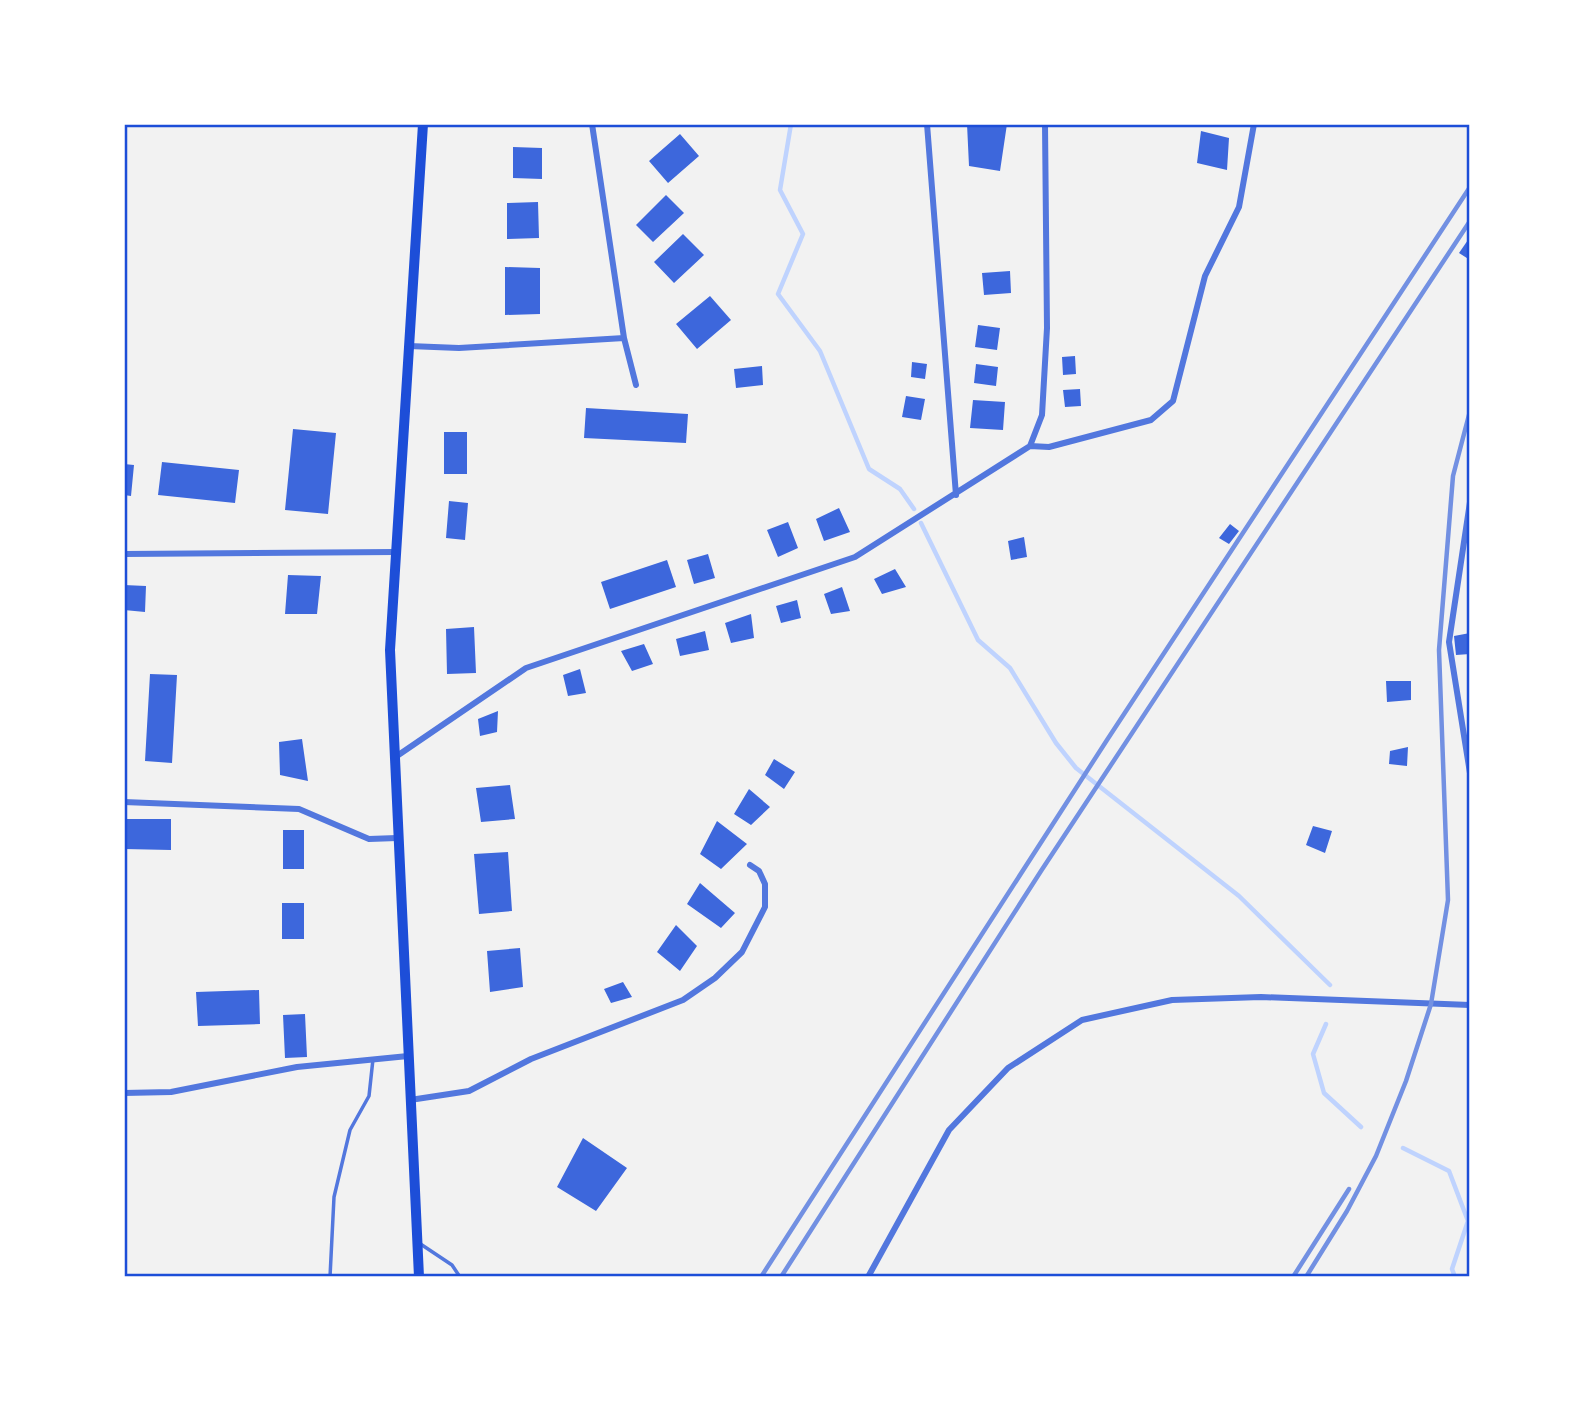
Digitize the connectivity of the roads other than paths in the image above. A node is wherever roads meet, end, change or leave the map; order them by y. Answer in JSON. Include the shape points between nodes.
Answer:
{"nodes":[{"id":1,"x":423,"y":124,"type":"edge"},
{"id":2,"x":592,"y":124,"type":"edge"},
{"id":3,"x":927,"y":124,"type":"edge"},
{"id":4,"x":1045,"y":124,"type":"edge"},
{"id":5,"x":1254,"y":124,"type":"edge"},
{"id":6,"x":624,"y":338,"type":"junction"},
{"id":7,"x":409,"y":345,"type":"junction"},
{"id":8,"x":636,"y":386,"type":"dead end"},
{"id":9,"x":1030,"y":446,"type":"junction"},
{"id":10,"x":957,"y":495,"type":"junction"},
{"id":11,"x":1470,"y":502,"type":"edge"},
{"id":12,"x":395,"y":552,"type":"junction"},
{"id":13,"x":124,"y":554,"type":"edge"},
{"id":14,"x":394,"y":758,"type":"junction"},
{"id":15,"x":1470,"y":773,"type":"edge"},
{"id":16,"x":124,"y":802,"type":"edge"},
{"id":17,"x":397,"y":838,"type":"junction"},
{"id":18,"x":750,"y":865,"type":"dead end"},
{"id":19,"x":1470,"y":1005,"type":"edge"},
{"id":20,"x":408,"y":1056,"type":"junction"},
{"id":21,"x":373,"y":1059,"type":"junction"},
{"id":22,"x":124,"y":1093,"type":"edge"},
{"id":23,"x":410,"y":1100,"type":"junction"},
{"id":24,"x":417,"y":1241,"type":"junction"},
{"id":25,"x":330,"y":1277,"type":"edge"},
{"id":26,"x":419,"y":1277,"type":"edge"},
{"id":27,"x":460,"y":1277,"type":"edge"},
{"id":28,"x":868,"y":1277,"type":"edge"}],
"edges":[{"from":1,"to":7,"type":"main road"},
{"from":2,"to":6,"type":"street"},
{"from":3,"to":10,"type":"street"},
{"from":4,"to":9,"type":"street","via":[[1045,353],[1042,415]]},
{"from":5,"to":9,"type":"street","via":[[1239,207],[1205,276],[1173,401],[1151,420],[1049,447]]},
{"from":6,"to":7,"type":"street","via":[[459,348]]},
{"from":6,"to":8,"type":"street"},
{"from":7,"to":12,"type":"main road"},
{"from":9,"to":10,"type":"street"},
{"from":10,"to":14,"type":"street","via":[[855,557],[526,668]]},
{"from":11,"to":15,"type":"street","via":[[1449,642]]},
{"from":12,"to":13,"type":"street"},
{"from":12,"to":14,"type":"main road","via":[[390,650]]},
{"from":14,"to":17,"type":"main road"},
{"from":16,"to":17,"type":"street","via":[[299,809],[369,839]]},
{"from":17,"to":20,"type":"main road"},
{"from":18,"to":23,"type":"street","via":[[765,884],[765,907],[742,952],[715,978],[683,1000],[531,1059],[469,1091]]},
{"from":19,"to":28,"type":"street","via":[[1261,997],[1172,1000],[1082,1020],[1008,1068],[949,1130]]},
{"from":20,"to":21,"type":"street"},
{"from":20,"to":23,"type":"main road"},
{"from":21,"to":22,"type":"street","via":[[297,1067],[171,1092]]},
{"from":21,"to":25,"type":"lane","via":[[369,1096],[350,1130],[334,1197]]},
{"from":23,"to":24,"type":"main road"},
{"from":24,"to":26,"type":"main road"},
{"from":24,"to":27,"type":"lane","via":[[452,1265]]}]}
